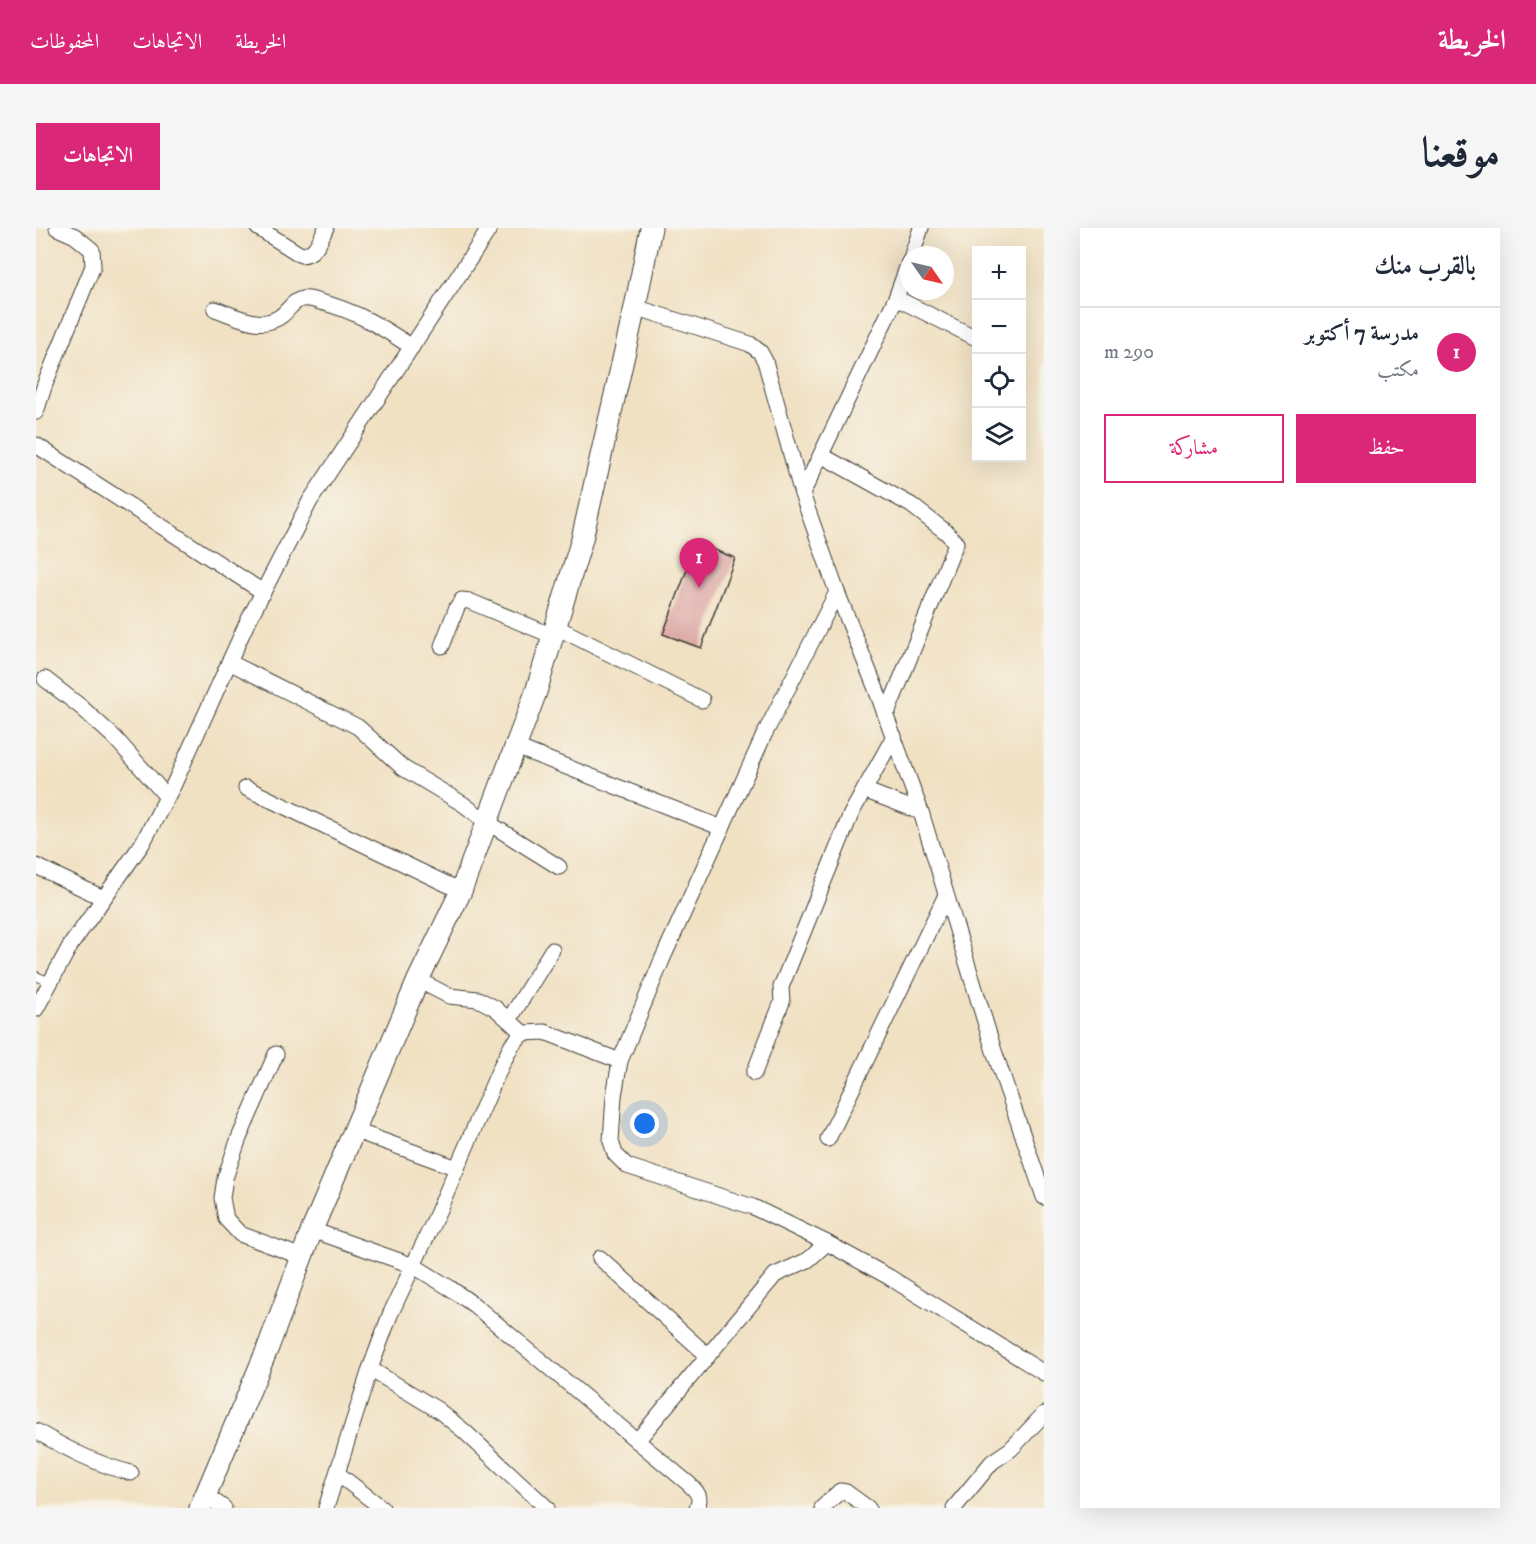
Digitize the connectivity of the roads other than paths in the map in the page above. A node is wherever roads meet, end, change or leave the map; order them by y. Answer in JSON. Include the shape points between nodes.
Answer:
{"nodes":[{"id":1,"x":57,"y":228,"type":"edge"},
{"id":2,"x":258,"y":228,"type":"edge"},
{"id":3,"x":326,"y":228,"type":"edge"},
{"id":4,"x":651,"y":228,"type":"edge"},
{"id":5,"x":921,"y":228,"type":"edge"},
{"id":6,"x":487,"y":229,"type":"edge"},
{"id":7,"x":915,"y":246,"type":"edge"},
{"id":8,"x":900,"y":287,"type":"edge"},
{"id":9,"x":896,"y":298,"type":"junction"},
{"id":10,"x":635,"y":307,"type":"junction"},
{"id":11,"x":215,"y":309,"type":"dead end"},
{"id":12,"x":972,"y":336,"type":"edge"},
{"id":13,"x":412,"y":347,"type":"junction"},
{"id":14,"x":36,"y":412,"type":"edge"},
{"id":15,"x":36,"y":445,"type":"edge"},
{"id":16,"x":821,"y":455,"type":"junction"},
{"id":17,"x":802,"y":494,"type":"junction"},
{"id":18,"x":263,"y":592,"type":"junction"},
{"id":19,"x":837,"y":592,"type":"junction"},
{"id":20,"x":554,"y":631,"type":"junction"},
{"id":21,"x":442,"y":646,"type":"dead end"},
{"id":22,"x":229,"y":662,"type":"junction"},
{"id":23,"x":45,"y":679,"type":"dead end"},
{"id":24,"x":702,"y":700,"type":"dead end"},
{"id":25,"x":886,"y":716,"type":"junction"},
{"id":26,"x":894,"y":736,"type":"junction"},
{"id":27,"x":516,"y":747,"type":"junction"},
{"id":28,"x":246,"y":788,"type":"dead end"},
{"id":29,"x":864,"y":790,"type":"junction"},
{"id":30,"x":167,"y":797,"type":"junction"},
{"id":31,"x":921,"y":812,"type":"junction"},
{"id":32,"x":487,"y":822,"type":"junction"},
{"id":33,"x":722,"y":828,"type":"junction"},
{"id":34,"x":36,"y":866,"type":"edge"},
{"id":35,"x":559,"y":867,"type":"dead end"},
{"id":36,"x":461,"y":891,"type":"junction"},
{"id":37,"x":945,"y":897,"type":"junction"},
{"id":38,"x":103,"y":898,"type":"junction"},
{"id":39,"x":552,"y":950,"type":"dead end"},
{"id":40,"x":43,"y":979,"type":"edge"},
{"id":41,"x":418,"y":980,"type":"junction"},
{"id":42,"x":36,"y":1007,"type":"edge"},
{"id":43,"x":508,"y":1020,"type":"junction"},
{"id":44,"x":523,"y":1034,"type":"junction"},
{"id":45,"x":276,"y":1054,"type":"dead end"},
{"id":46,"x":620,"y":1061,"type":"junction"},
{"id":47,"x":754,"y":1073,"type":"dead end"},
{"id":48,"x":356,"y":1131,"type":"junction"},
{"id":49,"x":828,"y":1139,"type":"dead end"},
{"id":50,"x":457,"y":1168,"type":"junction"},
{"id":51,"x":1043,"y":1188,"type":"edge"},
{"id":52,"x":312,"y":1230,"type":"junction"},
{"id":53,"x":827,"y":1242,"type":"junction"},
{"id":54,"x":302,"y":1257,"type":"junction"},
{"id":55,"x":600,"y":1258,"type":"dead end"},
{"id":56,"x":414,"y":1266,"type":"junction"},
{"id":57,"x":708,"y":1356,"type":"junction"},
{"id":58,"x":370,"y":1369,"type":"junction"},
{"id":59,"x":1044,"y":1373,"type":"edge"},
{"id":60,"x":1044,"y":1414,"type":"edge"},
{"id":61,"x":36,"y":1431,"type":"edge"},
{"id":62,"x":637,"y":1441,"type":"junction"},
{"id":63,"x":131,"y":1473,"type":"dead end"},
{"id":64,"x":338,"y":1474,"type":"junction"},
{"id":65,"x":202,"y":1502,"type":"edge"},
{"id":66,"x":224,"y":1508,"type":"edge"},
{"id":67,"x":326,"y":1508,"type":"edge"},
{"id":68,"x":382,"y":1508,"type":"edge"},
{"id":69,"x":547,"y":1508,"type":"edge"},
{"id":70,"x":697,"y":1508,"type":"edge"},
{"id":71,"x":822,"y":1508,"type":"edge"},
{"id":72,"x":868,"y":1508,"type":"edge"},
{"id":73,"x":954,"y":1508,"type":"edge"}],
"edges":[{"from":1,"to":14,"type":"street","via":[[92,250],[93,266]]},
{"from":2,"to":3,"type":"street","via":[[301,255],[313,251]]},
{"from":4,"to":10,"type":"street"},
{"from":5,"to":7,"type":"street"},
{"from":6,"to":13,"type":"street"},
{"from":8,"to":9,"type":"street"},
{"from":9,"to":12,"type":"street"},
{"from":9,"to":16,"type":"street"},
{"from":10,"to":17,"type":"street","via":[[750,344],[760,352]]},
{"from":10,"to":20,"type":"street","via":[[582,539]]},
{"from":11,"to":13,"type":"street","via":[[266,324],[307,298],[363,317]]},
{"from":13,"to":18,"type":"street","via":[[310,501]]},
{"from":15,"to":18,"type":"street"},
{"from":16,"to":17,"type":"street"},
{"from":16,"to":25,"type":"street","via":[[911,505],[956,543]]},
{"from":17,"to":19,"type":"street"},
{"from":18,"to":22,"type":"street"},
{"from":19,"to":25,"type":"street"},
{"from":19,"to":33,"type":"street"},
{"from":20,"to":21,"type":"street","via":[[462,600]]},
{"from":20,"to":24,"type":"street"},
{"from":20,"to":27,"type":"street"},
{"from":22,"to":30,"type":"street"},
{"from":22,"to":32,"type":"street","via":[[358,727],[403,768]]},
{"from":23,"to":30,"type":"street","via":[[115,738]]},
{"from":25,"to":26,"type":"street"},
{"from":26,"to":29,"type":"street"},
{"from":26,"to":31,"type":"street"},
{"from":27,"to":32,"type":"street"},
{"from":27,"to":33,"type":"street"},
{"from":28,"to":36,"type":"street"},
{"from":29,"to":31,"type":"street"},
{"from":29,"to":47,"type":"street","via":[[781,987],[782,1002]]},
{"from":30,"to":38,"type":"street","via":[[142,844]]},
{"from":31,"to":37,"type":"street"},
{"from":32,"to":35,"type":"street"},
{"from":32,"to":36,"type":"street"},
{"from":33,"to":46,"type":"street"},
{"from":34,"to":38,"type":"street"},
{"from":36,"to":41,"type":"street"},
{"from":37,"to":49,"type":"street"},
{"from":37,"to":51,"type":"street","via":[[993,1050]]},
{"from":38,"to":40,"type":"street"},
{"from":39,"to":43,"type":"street"},
{"from":40,"to":42,"type":"street"},
{"from":41,"to":43,"type":"street","via":[[449,996],[478,999]]},
{"from":41,"to":48,"type":"street"},
{"from":43,"to":44,"type":"street"},
{"from":44,"to":46,"type":"street","via":[[545,1032]]},
{"from":44,"to":50,"type":"street","via":[[506,1056]]},
{"from":45,"to":54,"type":"street","via":[[239,1138],[222,1198],[225,1219],[240,1234]]},
{"from":46,"to":53,"type":"street","via":[[611,1141],[623,1163],[753,1207]]},
{"from":48,"to":50,"type":"street"},
{"from":48,"to":52,"type":"street"},
{"from":50,"to":56,"type":"street"},
{"from":52,"to":54,"type":"street"},
{"from":52,"to":56,"type":"street"},
{"from":53,"to":57,"type":"street","via":[[808,1260],[775,1275]]},
{"from":53,"to":59,"type":"street"},
{"from":54,"to":65,"type":"street"},
{"from":55,"to":57,"type":"street"},
{"from":56,"to":58,"type":"street"},
{"from":56,"to":62,"type":"street","via":[[474,1305]]},
{"from":57,"to":62,"type":"street"},
{"from":58,"to":64,"type":"street"},
{"from":58,"to":69,"type":"street","via":[[438,1410]]},
{"from":60,"to":73,"type":"street","via":[[1011,1449],[992,1462]]},
{"from":61,"to":63,"type":"street","via":[[104,1466]]},
{"from":62,"to":70,"type":"street","via":[[698,1494]]},
{"from":64,"to":67,"type":"street"},
{"from":64,"to":68,"type":"street"},
{"from":65,"to":66,"type":"street"},
{"from":71,"to":72,"type":"street","via":[[840,1491]]}]}
